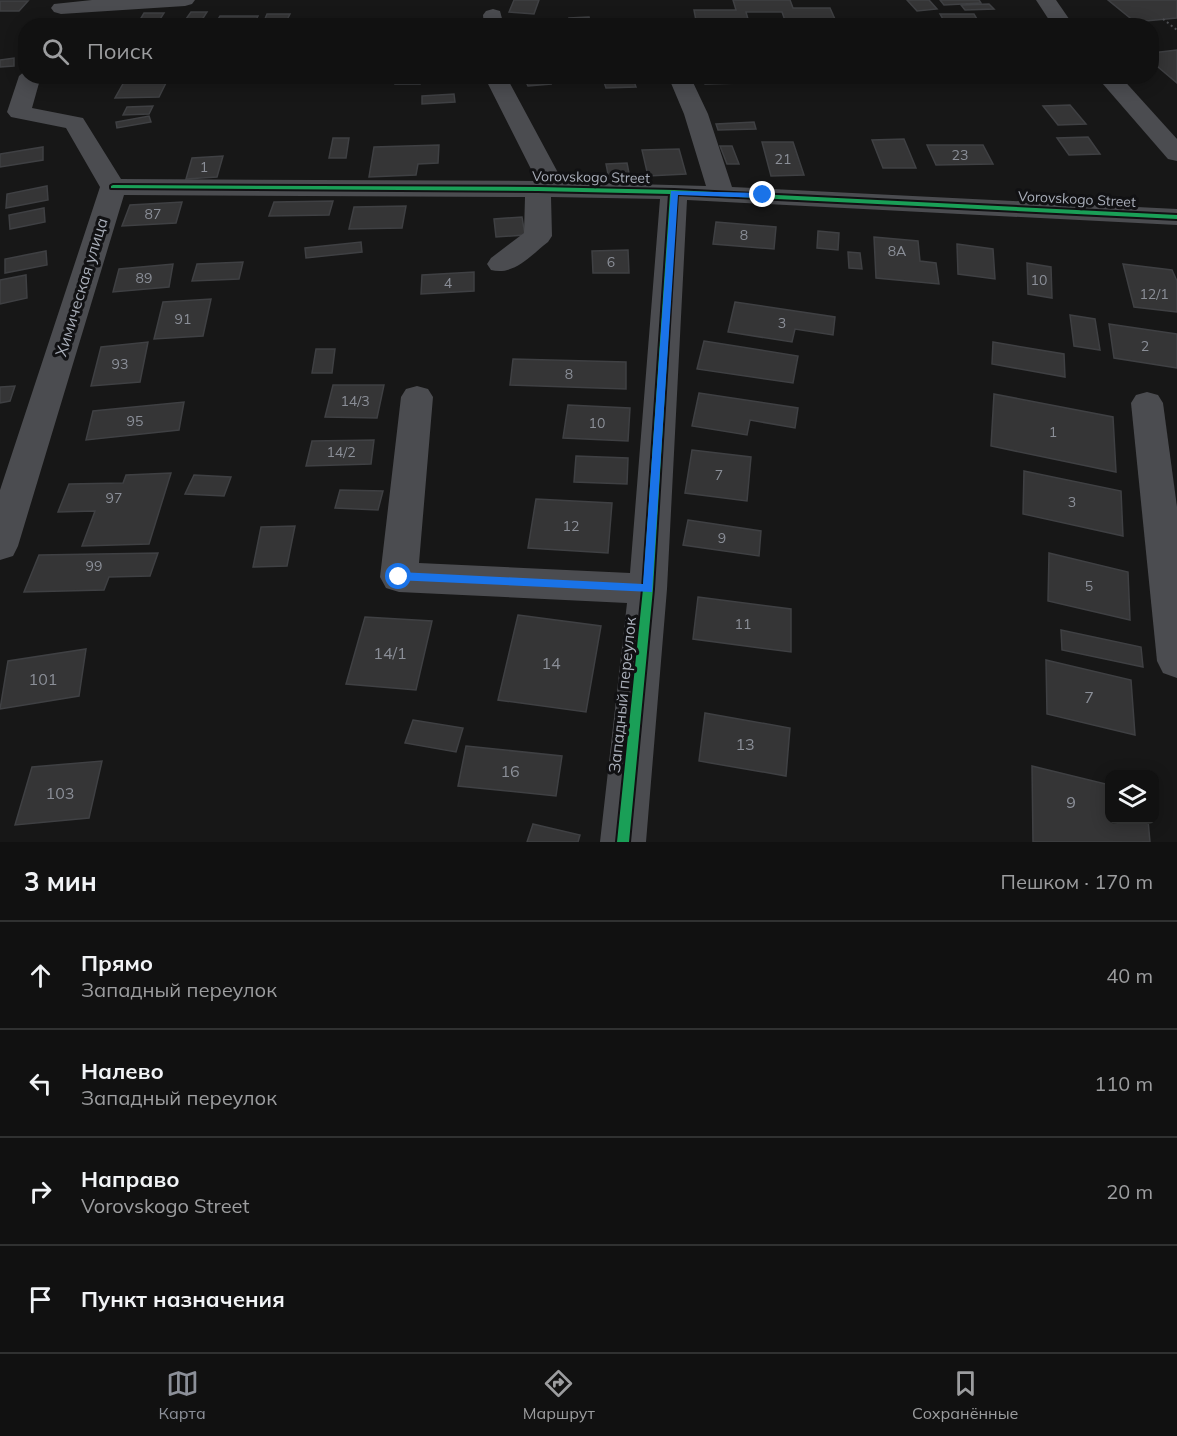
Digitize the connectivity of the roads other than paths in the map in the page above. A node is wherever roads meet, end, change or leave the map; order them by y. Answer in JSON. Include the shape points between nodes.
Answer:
{"nodes":[{"id":1,"x":185,"y":0,"type":"edge"},
{"id":2,"x":1046,"y":0,"type":"edge"},
{"id":3,"x":59,"y":11,"type":"edge"},
{"id":4,"x":1058,"y":18,"type":"edge"},
{"id":5,"x":28,"y":84,"type":"edge"},
{"id":6,"x":499,"y":84,"type":"edge"},
{"id":7,"x":683,"y":84,"type":"edge"},
{"id":8,"x":1114,"y":84,"type":"edge"},
{"id":9,"x":1177,"y":154,"type":"edge"},
{"id":10,"x":113,"y":187,"type":"junction"},
{"id":11,"x":546,"y":189,"type":"junction"},
{"id":12,"x":674,"y":192,"type":"junction"},
{"id":13,"x":721,"y":194,"type":"junction"},
{"id":14,"x":1177,"y":217,"type":"edge"},
{"id":15,"x":501,"y":264,"type":"dead end"},
{"id":16,"x":417,"y":397,"type":"dead end"},
{"id":17,"x":1147,"y":403,"type":"dead end"},
{"id":18,"x":1169,"y":517,"type":"edge"},
{"id":19,"x":0,"y":546,"type":"edge"},
{"id":20,"x":648,"y":589,"type":"junction"},
{"id":21,"x":1177,"y":661,"type":"edge"},
{"id":22,"x":623,"y":842,"type":"edge"}],
"edges":[{"from":1,"to":3,"type":"street"},
{"from":2,"to":4,"type":"street"},
{"from":5,"to":10,"type":"street","via":[[19,112],[75,123]]},
{"from":6,"to":11,"type":"street","name":"Vorovskogo Street"},
{"from":7,"to":13,"type":"street"},
{"from":8,"to":9,"type":"street"},
{"from":10,"to":11,"type":"street","name":"Vorovskogo Street"},
{"from":10,"to":19,"type":"street","name":"Химическая улица"},
{"from":11,"to":12,"type":"street","name":"Vorovskogo Street"},
{"from":11,"to":15,"type":"street","via":[[538,236]]},
{"from":12,"to":13,"type":"street","name":"Vorovskogo Street"},
{"from":12,"to":20,"type":"street","name":"Западный переулок"},
{"from":13,"to":14,"type":"street","name":"Vorovskogo Street"},
{"from":16,"to":20,"type":"street","via":[[399,577]]},
{"from":17,"to":18,"type":"street"},
{"from":18,"to":21,"type":"street"},
{"from":20,"to":22,"type":"street","name":"Западный переулок"}]}
